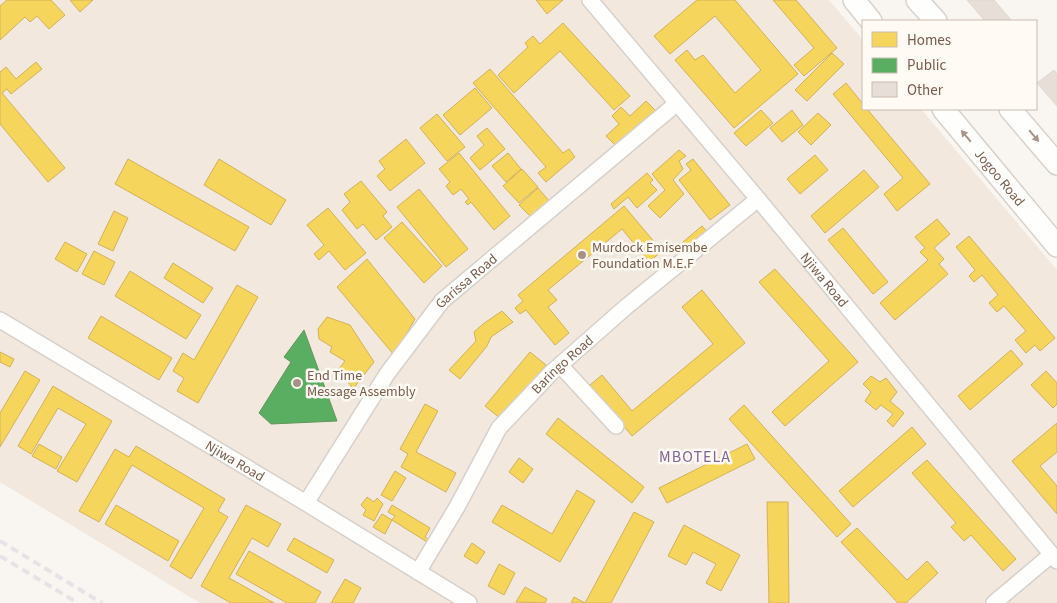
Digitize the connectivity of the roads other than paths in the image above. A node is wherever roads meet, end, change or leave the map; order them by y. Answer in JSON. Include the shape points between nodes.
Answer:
{"nodes":[{"id":1,"x":590,"y":0,"type":"edge"},
{"id":2,"x":854,"y":0,"type":"edge"},
{"id":3,"x":918,"y":0,"type":"edge"},
{"id":4,"x":870,"y":20,"type":"edge"},
{"id":5,"x":935,"y":20,"type":"edge"},
{"id":6,"x":676,"y":104,"type":"junction"},
{"id":7,"x":944,"y":110,"type":"edge"},
{"id":8,"x":1011,"y":110,"type":"edge"},
{"id":9,"x":1057,"y":164,"type":"edge"},
{"id":10,"x":758,"y":199,"type":"junction"},
{"id":11,"x":1056,"y":242,"type":"edge"},
{"id":12,"x":0,"y":320,"type":"edge"},
{"id":13,"x":560,"y":365,"type":"junction"},
{"id":14,"x":616,"y":426,"type":"dead end"},
{"id":15,"x":306,"y":503,"type":"junction"},
{"id":16,"x":1054,"y":558,"type":"edge"},
{"id":17,"x":418,"y":572,"type":"junction"},
{"id":18,"x":468,"y":603,"type":"edge"},
{"id":19,"x":994,"y":603,"type":"edge"}],
"edges":[{"from":1,"to":6,"type":"street","name":"Njiwa Road"},
{"from":2,"to":4,"type":"main road"},
{"from":3,"to":5,"type":"main road"},
{"from":6,"to":10,"type":"street","name":"Njiwa Road"},
{"from":6,"to":15,"type":"street","name":"Garissa Road","via":[[442,301],[387,374]]},
{"from":11,"to":7,"type":"main road","name":"Jogoo Road","one_way":true},
{"from":8,"to":9,"type":"main road","one_way":true},
{"from":10,"to":13,"type":"street","name":"Baringo Road"},
{"from":10,"to":16,"type":"street","name":"Njiwa Road"},
{"from":12,"to":15,"type":"street","name":"Njiwa Road"},
{"from":13,"to":14,"type":"street"},
{"from":13,"to":17,"type":"street","name":"Baringo Road","via":[[500,428]]},
{"from":15,"to":17,"type":"street","name":"Njiwa Road"},
{"from":16,"to":19,"type":"street"},
{"from":17,"to":18,"type":"street","name":"Njiwa Road"}]}
